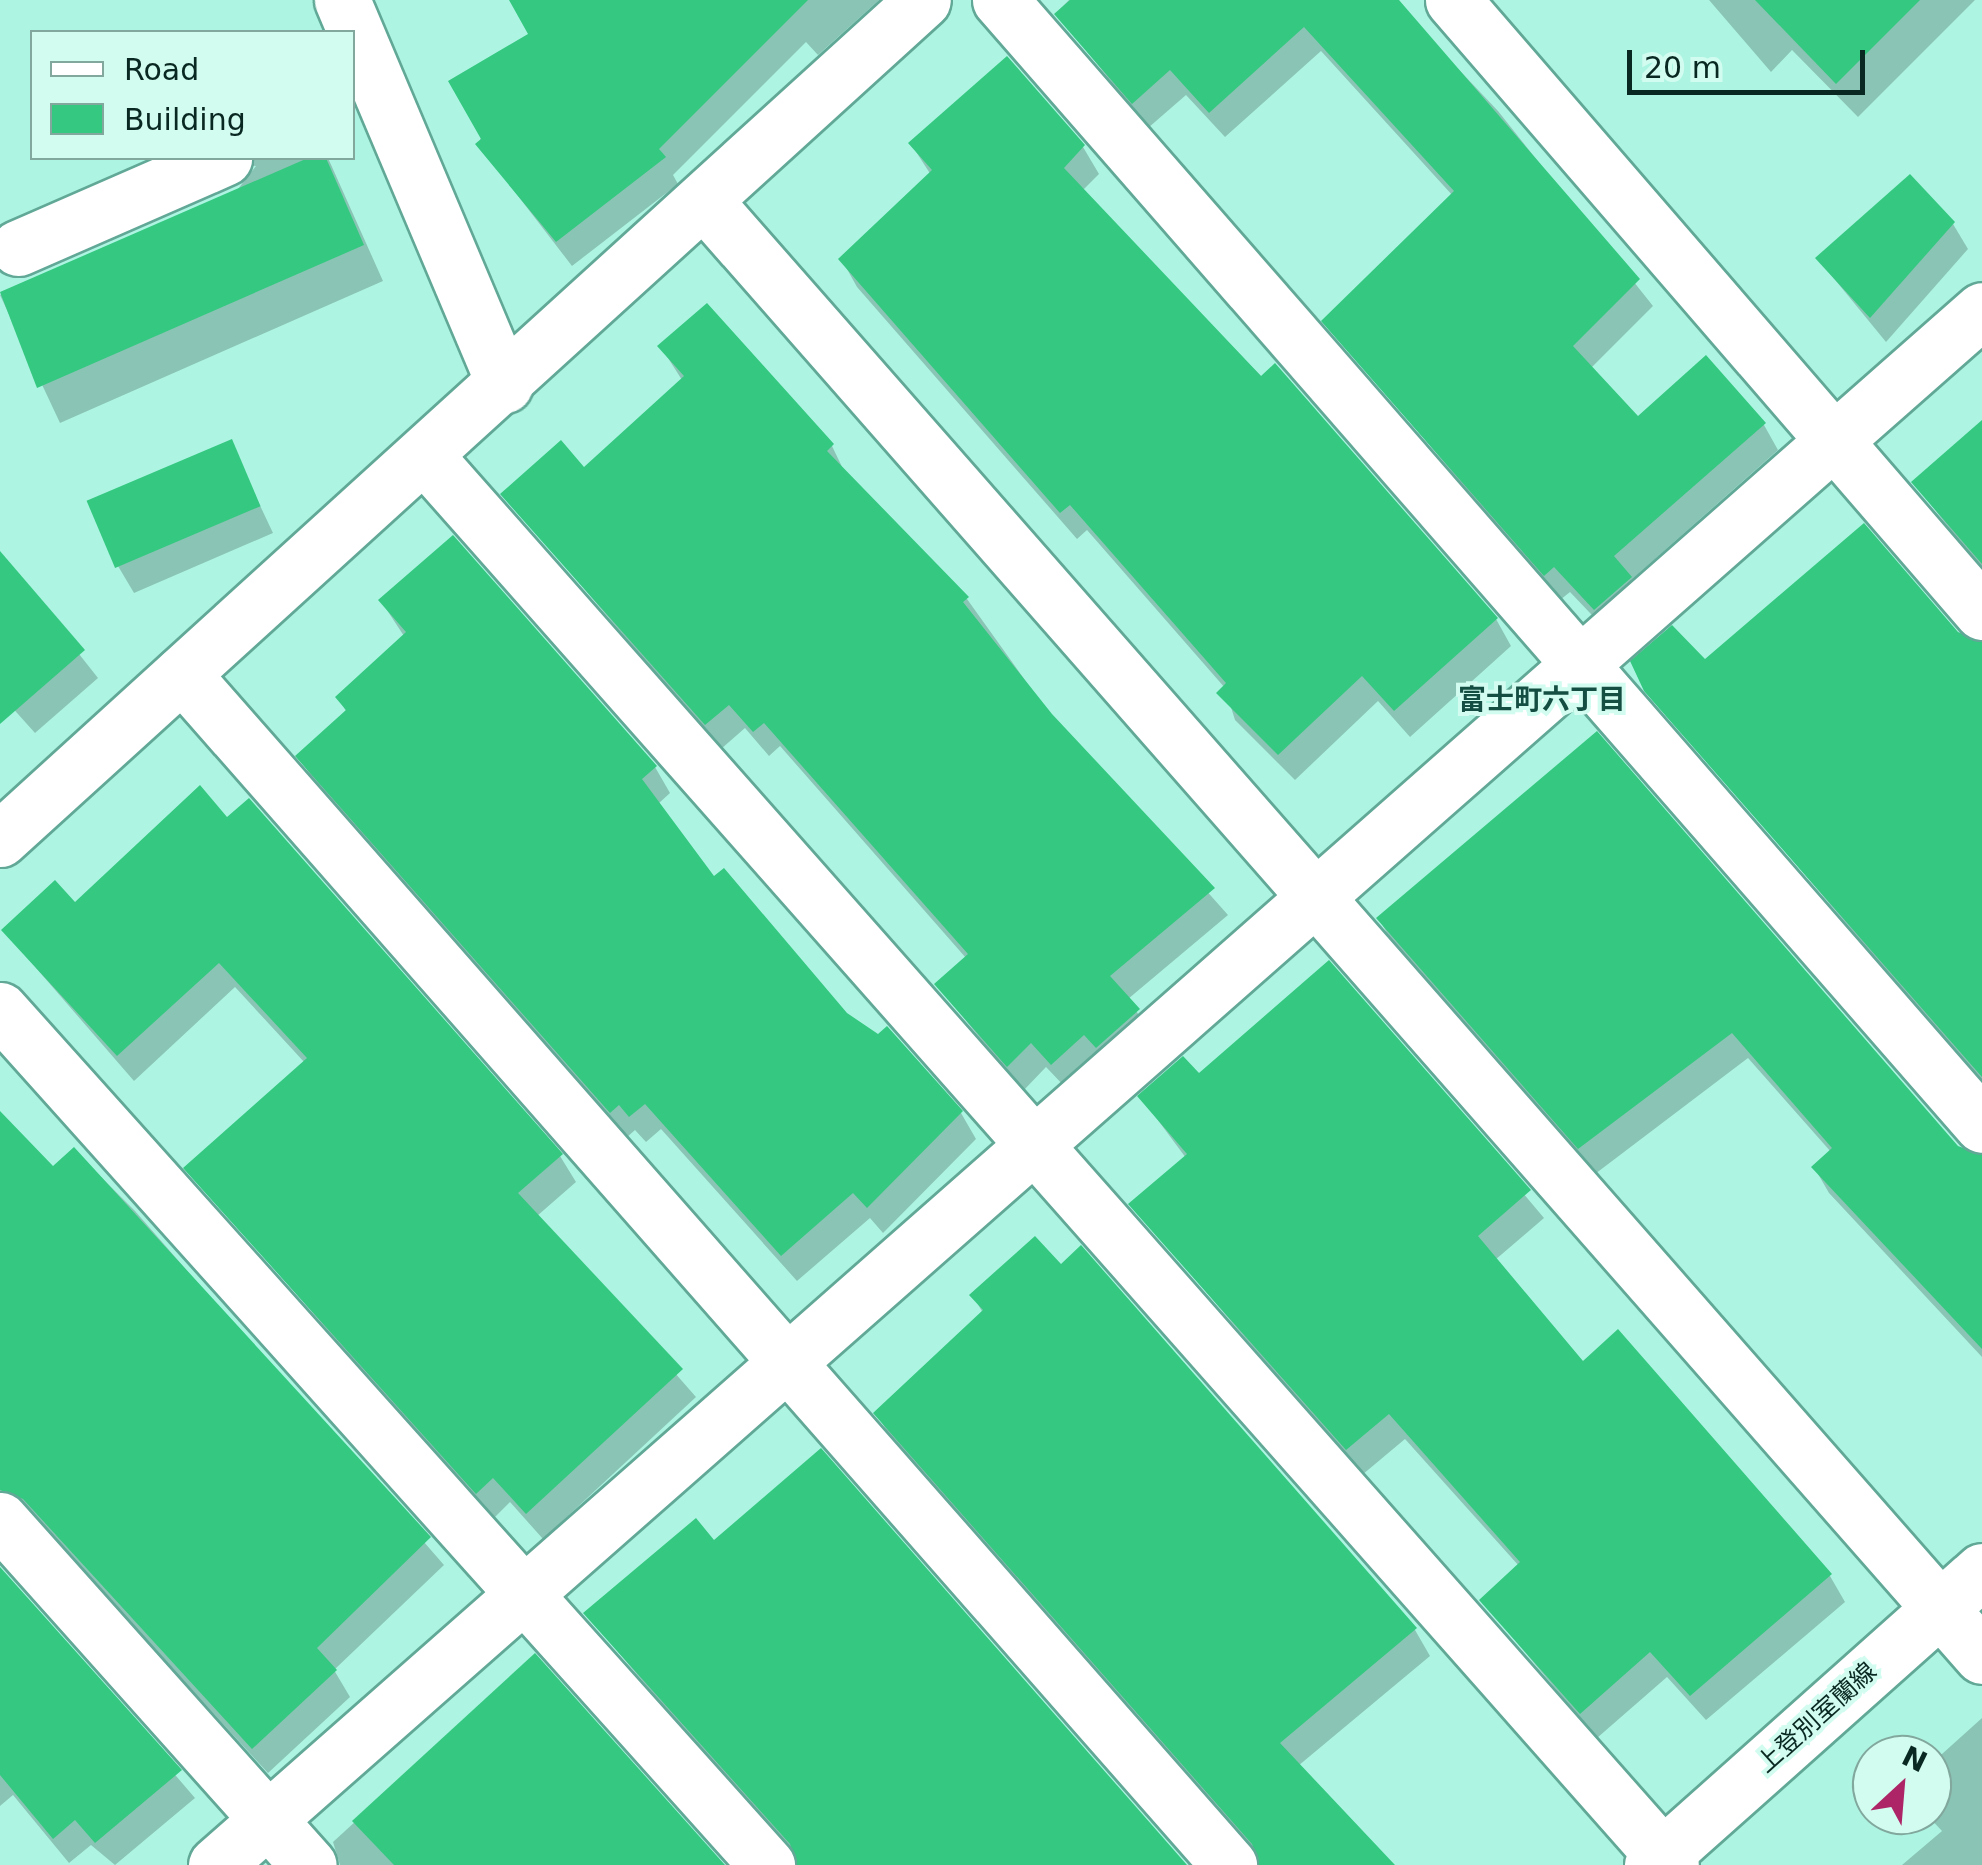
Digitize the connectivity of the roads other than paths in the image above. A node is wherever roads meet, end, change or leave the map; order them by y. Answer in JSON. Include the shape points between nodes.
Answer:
{"nodes":[{"id":1,"x":342,"y":0,"type":"edge"},
{"id":2,"x":923,"y":0,"type":"edge"},
{"id":3,"x":1000,"y":0,"type":"edge"},
{"id":4,"x":1453,"y":0,"type":"edge"},
{"id":5,"x":350,"y":30,"type":"edge"},
{"id":6,"x":355,"y":52,"type":"edge"},
{"id":7,"x":366,"y":96,"type":"edge"},
{"id":8,"x":219,"y":160,"type":"edge"},
{"id":9,"x":705,"y":202,"type":"junction"},
{"id":10,"x":18,"y":248,"type":"dead end"},
{"id":11,"x":1982,"y":310,"type":"edge"},
{"id":12,"x":505,"y":386,"type":"junction"},
{"id":13,"x":1838,"y":440,"type":"junction"},
{"id":14,"x":424,"y":454,"type":"junction"},
{"id":15,"x":1982,"y":612,"type":"edge"},
{"id":16,"x":1578,"y":669,"type":"junction"},
{"id":17,"x":182,"y":674,"type":"junction"},
{"id":18,"x":0,"y":838,"type":"edge"},
{"id":19,"x":1316,"y":899,"type":"junction"},
{"id":20,"x":0,"y":1010,"type":"edge"},
{"id":21,"x":1982,"y":1124,"type":"edge"},
{"id":22,"x":1034,"y":1148,"type":"junction"},
{"id":23,"x":790,"y":1367,"type":"junction"},
{"id":24,"x":0,"y":1520,"type":"edge"},
{"id":25,"x":1982,"y":1571,"type":"edge"},
{"id":26,"x":524,"y":1599,"type":"junction"},
{"id":27,"x":1940,"y":1608,"type":"junction"},
{"id":28,"x":1982,"y":1656,"type":"edge"},
{"id":29,"x":268,"y":1818,"type":"junction"},
{"id":30,"x":1662,"y":1862,"type":"edge"},
{"id":31,"x":216,"y":1865,"type":"edge"},
{"id":32,"x":309,"y":1865,"type":"edge"},
{"id":33,"x":767,"y":1865,"type":"edge"},
{"id":34,"x":1229,"y":1865,"type":"edge"}],
"edges":[{"from":1,"to":5,"type":"street"},
{"from":2,"to":9,"type":"street"},
{"from":3,"to":16,"type":"street"},
{"from":4,"to":13,"type":"street"},
{"from":6,"to":7,"type":"street"},
{"from":7,"to":12,"type":"street"},
{"from":8,"to":10,"type":"street"},
{"from":9,"to":12,"type":"street"},
{"from":9,"to":19,"type":"street"},
{"from":11,"to":13,"type":"street"},
{"from":12,"to":14,"type":"street"},
{"from":13,"to":15,"type":"street"},
{"from":13,"to":16,"type":"street"},
{"from":14,"to":17,"type":"street"},
{"from":14,"to":22,"type":"street"},
{"from":16,"to":19,"type":"street"},
{"from":16,"to":21,"type":"street"},
{"from":17,"to":18,"type":"street"},
{"from":17,"to":23,"type":"street"},
{"from":19,"to":22,"type":"street"},
{"from":19,"to":27,"type":"street"},
{"from":20,"to":26,"type":"street"},
{"from":22,"to":23,"type":"street"},
{"from":22,"to":30,"type":"street"},
{"from":23,"to":26,"type":"street"},
{"from":23,"to":34,"type":"street"},
{"from":24,"to":29,"type":"street"},
{"from":25,"to":27,"type":"street","name":"上登別室蘭線"},
{"from":26,"to":29,"type":"street"},
{"from":26,"to":33,"type":"street"},
{"from":27,"to":28,"type":"street"},
{"from":27,"to":30,"type":"street","name":"上登別室蘭線"},
{"from":29,"to":31,"type":"street"},
{"from":29,"to":32,"type":"street"}]}
